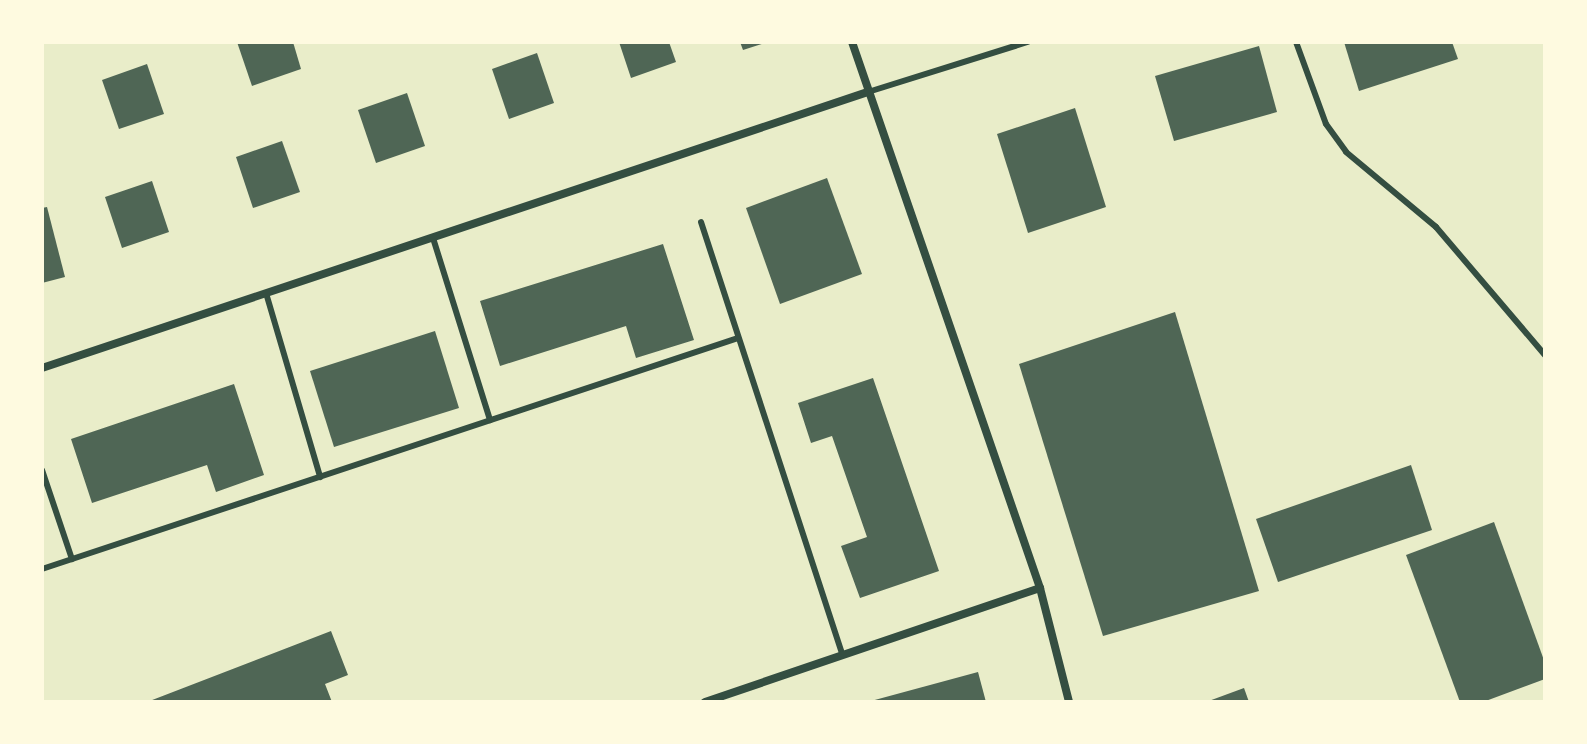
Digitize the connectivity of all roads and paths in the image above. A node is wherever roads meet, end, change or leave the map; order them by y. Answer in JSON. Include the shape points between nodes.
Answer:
{"nodes":[{"id":1,"x":852,"y":42,"type":"edge"},
{"id":2,"x":1028,"y":42,"type":"edge"},
{"id":3,"x":1296,"y":42,"type":"edge"},
{"id":4,"x":868,"y":92,"type":"junction"},
{"id":5,"x":701,"y":222,"type":"dead end"},
{"id":6,"x":433,"y":238,"type":"junction"},
{"id":7,"x":266,"y":293,"type":"junction"},
{"id":8,"x":738,"y":338,"type":"junction"},
{"id":9,"x":1545,"y":355,"type":"edge"},
{"id":10,"x":42,"y":368,"type":"edge"},
{"id":11,"x":490,"y":420,"type":"junction"},
{"id":12,"x":42,"y":470,"type":"edge"},
{"id":13,"x":320,"y":477,"type":"junction"},
{"id":14,"x":72,"y":559,"type":"junction"},
{"id":15,"x":42,"y":569,"type":"edge"},
{"id":16,"x":1040,"y":588,"type":"junction"},
{"id":17,"x":842,"y":653,"type":"junction"},
{"id":18,"x":705,"y":702,"type":"edge"},
{"id":19,"x":1069,"y":702,"type":"edge"}],
"edges":[{"from":1,"to":4,"type":"street"},
{"from":2,"to":4,"type":"lane"},
{"from":3,"to":9,"type":"lane","via":[[1326,124],[1346,152],[1436,227]]},
{"from":4,"to":6,"type":"street"},
{"from":4,"to":16,"type":"street"},
{"from":5,"to":8,"type":"lane"},
{"from":6,"to":7,"type":"street"},
{"from":6,"to":11,"type":"lane"},
{"from":7,"to":10,"type":"street"},
{"from":7,"to":13,"type":"lane"},
{"from":8,"to":11,"type":"lane"},
{"from":8,"to":17,"type":"lane"},
{"from":11,"to":13,"type":"lane"},
{"from":12,"to":14,"type":"lane"},
{"from":13,"to":14,"type":"lane"},
{"from":14,"to":15,"type":"lane"},
{"from":16,"to":17,"type":"street"},
{"from":16,"to":19,"type":"street"},
{"from":17,"to":18,"type":"street"}]}
